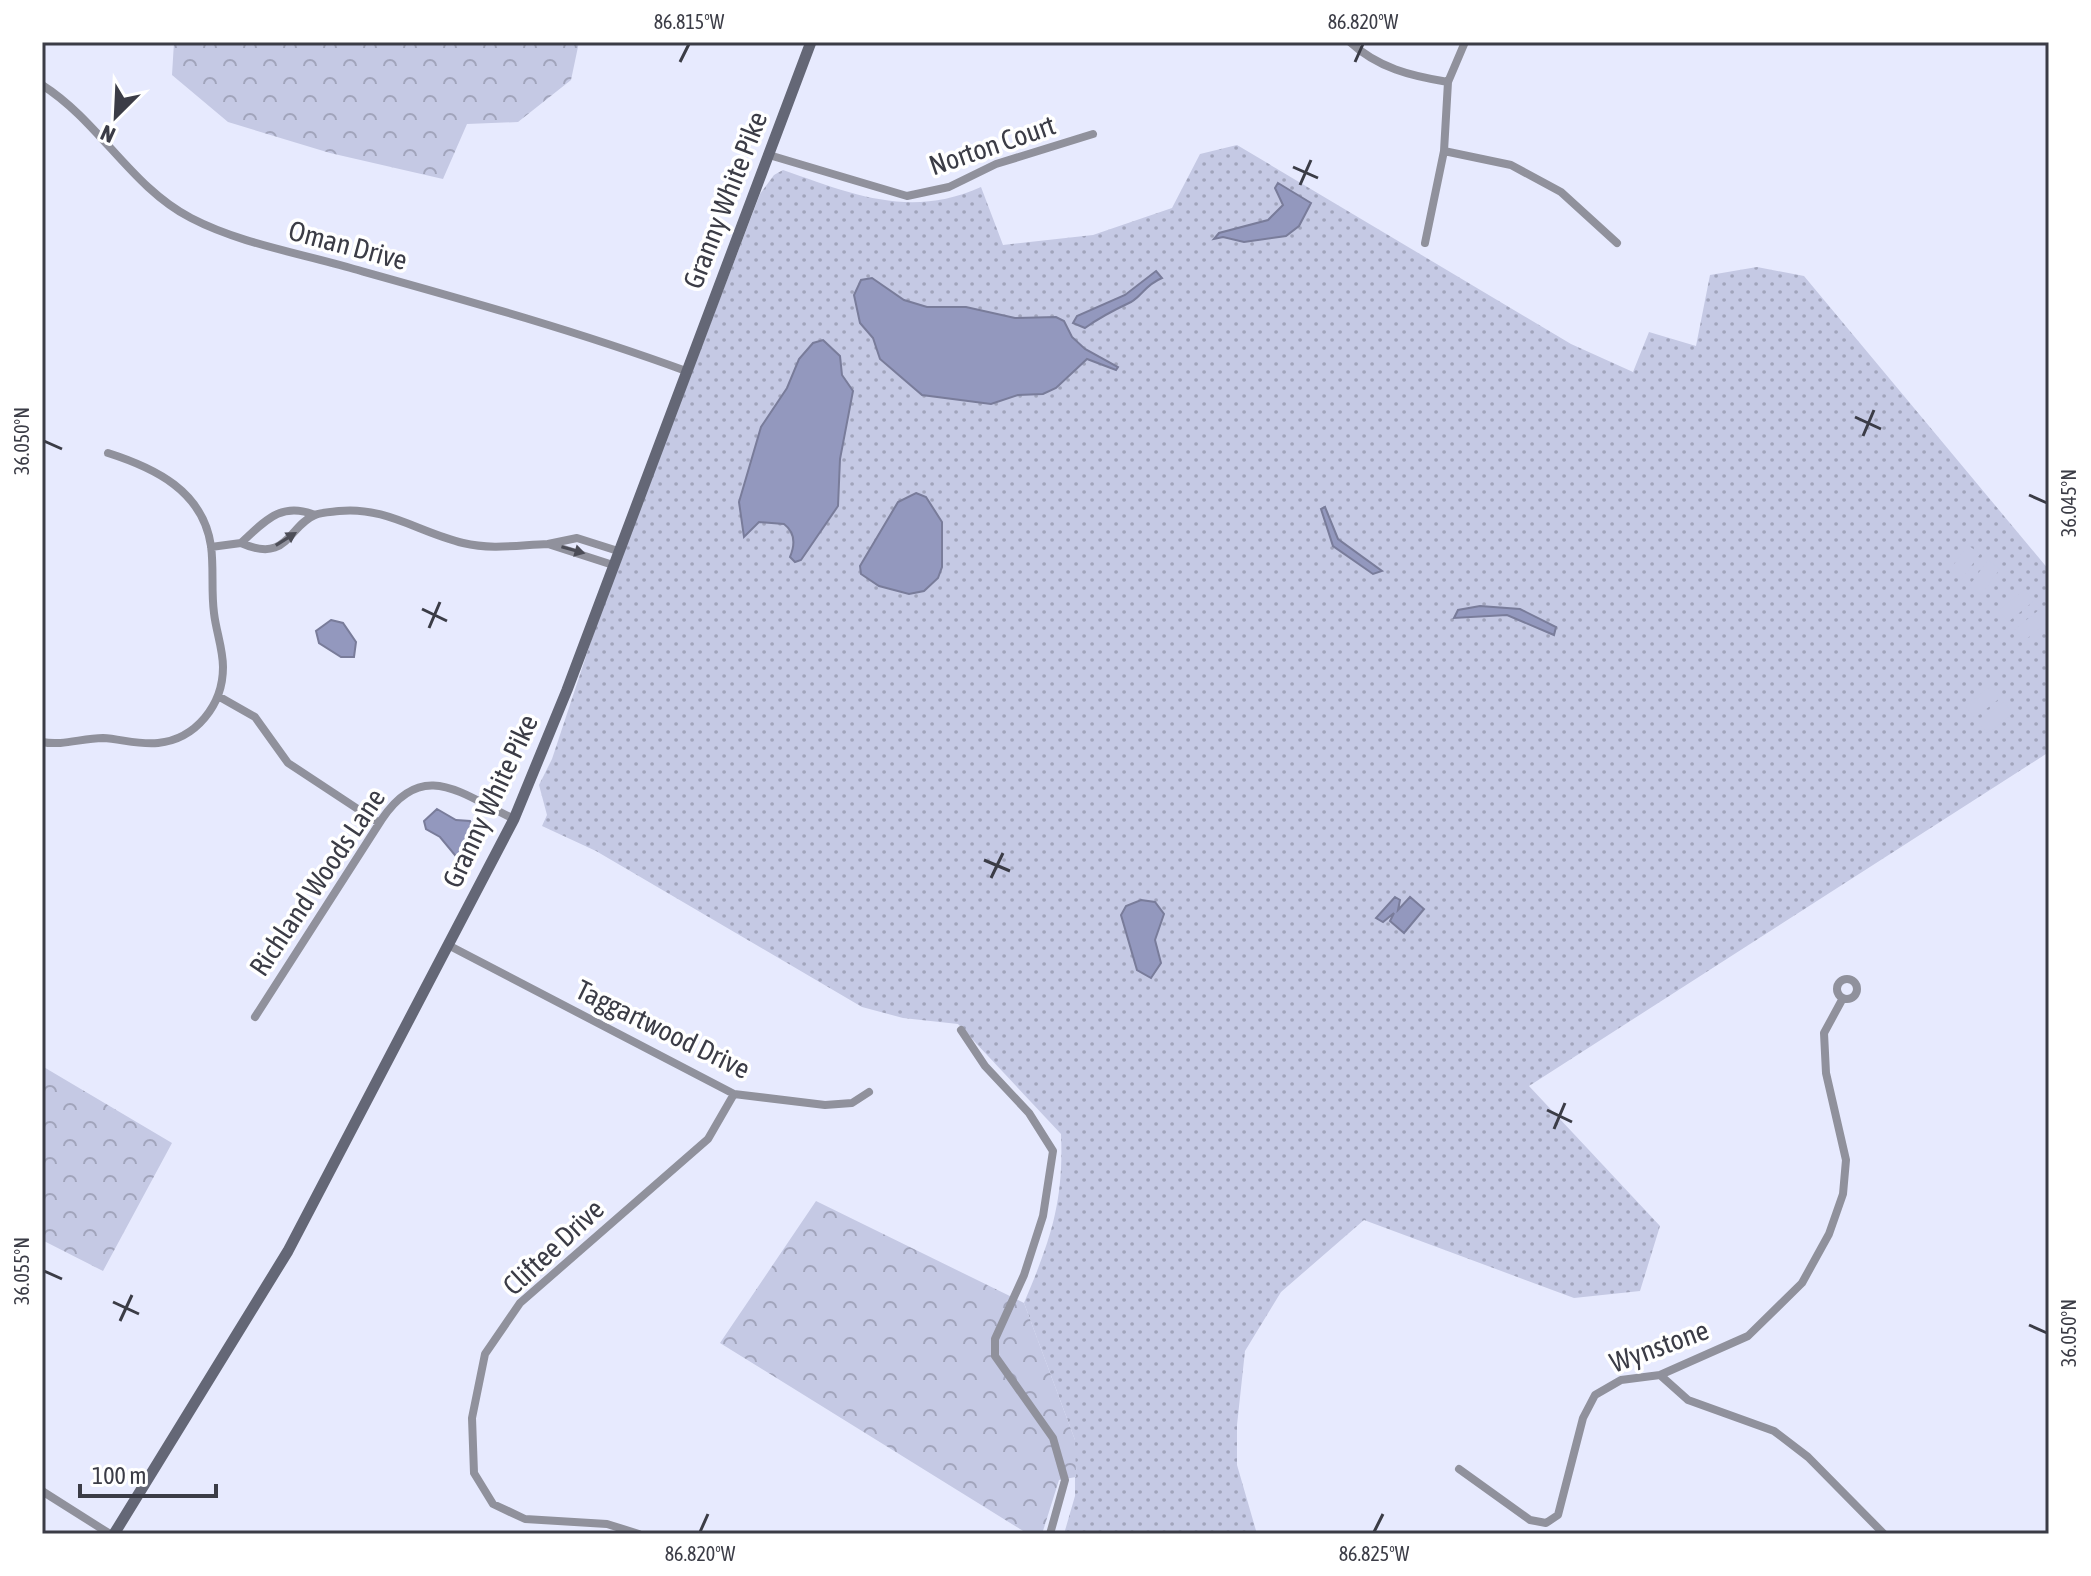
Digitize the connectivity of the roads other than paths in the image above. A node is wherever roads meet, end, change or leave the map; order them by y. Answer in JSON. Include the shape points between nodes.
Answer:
{"nodes":[{"id":1,"x":811,"y":42,"type":"edge"},
{"id":2,"x":1350,"y":42,"type":"edge"},
{"id":3,"x":1465,"y":42,"type":"edge"},
{"id":4,"x":1448,"y":82,"type":"junction"},
{"id":5,"x":42,"y":85,"type":"edge"},
{"id":6,"x":1093,"y":134,"type":"dead end"},
{"id":7,"x":1444,"y":151,"type":"junction"},
{"id":8,"x":769,"y":155,"type":"junction"},
{"id":9,"x":1425,"y":243,"type":"dead end"},
{"id":10,"x":1617,"y":243,"type":"dead end"},
{"id":11,"x":686,"y":371,"type":"junction"},
{"id":12,"x":108,"y":453,"type":"dead end"},
{"id":13,"x":315,"y":515,"type":"junction"},
{"id":14,"x":241,"y":543,"type":"junction"},
{"id":15,"x":548,"y":544,"type":"junction"},
{"id":16,"x":211,"y":547,"type":"junction"},
{"id":17,"x":618,"y":551,"type":"junction"},
{"id":18,"x":613,"y":565,"type":"junction"},
{"id":19,"x":218,"y":696,"type":"junction"},
{"id":20,"x":42,"y":742,"type":"edge"},
{"id":21,"x":514,"y":819,"type":"junction"},
{"id":22,"x":379,"y":823,"type":"junction"},
{"id":23,"x":448,"y":945,"type":"junction"},
{"id":24,"x":1843,"y":998,"type":"dead end"},
{"id":25,"x":255,"y":1017,"type":"dead end"},
{"id":26,"x":961,"y":1030,"type":"dead end"},
{"id":27,"x":869,"y":1092,"type":"dead end"},
{"id":28,"x":734,"y":1094,"type":"junction"},
{"id":29,"x":1660,"y":1375,"type":"junction"},
{"id":30,"x":1459,"y":1469,"type":"dead end"},
{"id":31,"x":42,"y":1491,"type":"edge"},
{"id":32,"x":112,"y":1534,"type":"edge"},
{"id":33,"x":639,"y":1534,"type":"edge"},
{"id":34,"x":1050,"y":1534,"type":"edge"},
{"id":35,"x":1884,"y":1534,"type":"edge"}],
"edges":[{"from":1,"to":8,"type":"main road","name":"Granny White Pike"},
{"from":2,"to":4,"type":"street","via":[[1367,58],[1409,75]]},
{"from":3,"to":4,"type":"street"},
{"from":4,"to":7,"type":"street"},
{"from":5,"to":11,"type":"street","name":"Oman Drive","via":[[156,193],[199,222]]},
{"from":6,"to":8,"type":"street","name":"Norton Court","via":[[996,164],[949,187],[907,196]]},
{"from":7,"to":9,"type":"street"},
{"from":7,"to":10,"type":"street","via":[[1511,165],[1561,192]]},
{"from":8,"to":11,"type":"main road","name":"Granny White Pike"},
{"from":11,"to":17,"type":"main road","name":"Granny White Pike"},
{"from":12,"to":16,"type":"street","via":[[149,467],[177,485],[200,514]]},
{"from":14,"to":13,"type":"street","one_way":true,"via":[[276,546]]},
{"from":13,"to":14,"type":"street","via":[[293,509],[277,512]]},
{"from":13,"to":15,"type":"street","via":[[380,513],[454,541],[486,547]]},
{"from":14,"to":16,"type":"street"},
{"from":15,"to":17,"type":"street","via":[[577,538]]},
{"from":15,"to":18,"type":"street","one_way":true},
{"from":16,"to":19,"type":"street","via":[[223,671]]},
{"from":17,"to":18,"type":"main road","name":"Granny White Pike"},
{"from":18,"to":21,"type":"main road","name":"Granny White Pike"},
{"from":19,"to":20,"type":"street","via":[[196,727],[168,741]]},
{"from":19,"to":22,"type":"street","via":[[255,717],[288,763]]},
{"from":21,"to":22,"type":"street","name":"Richland Woods Lane","via":[[444,787],[425,784],[400,794]]},
{"from":21,"to":23,"type":"main road","name":"Granny White Pike"},
{"from":22,"to":25,"type":"street","name":"Richland Woods Lane"},
{"from":23,"to":28,"type":"street","name":"Taggartwood Drive"},
{"from":23,"to":32,"type":"main road","name":"Granny White Pike","via":[[288,1251]]},
{"from":24,"to":29,"type":"street","name":"Wynstone","via":[[1824,1033],[1826,1073],[1846,1160],[1843,1194],[1829,1234],[1802,1283],[1748,1336]]},
{"from":26,"to":34,"type":"street","via":[[1053,1151],[1043,1216],[995,1348],[995,1356],[1053,1438],[1065,1480]]},
{"from":27,"to":28,"type":"street","name":"Taggartwood Drive","via":[[852,1103],[825,1105]]},
{"from":28,"to":33,"type":"street","name":"Cliftee Drive","via":[[708,1139],[520,1303],[485,1354],[472,1418],[474,1473],[493,1504],[525,1519],[607,1524]]},
{"from":29,"to":30,"type":"street","name":"Wynstone","via":[[1621,1380],[1595,1395],[1583,1418],[1558,1515],[1546,1523],[1530,1520]]},
{"from":29,"to":35,"type":"street","via":[[1688,1400],[1774,1431],[1808,1457]]},
{"from":31,"to":32,"type":"street"}]}
